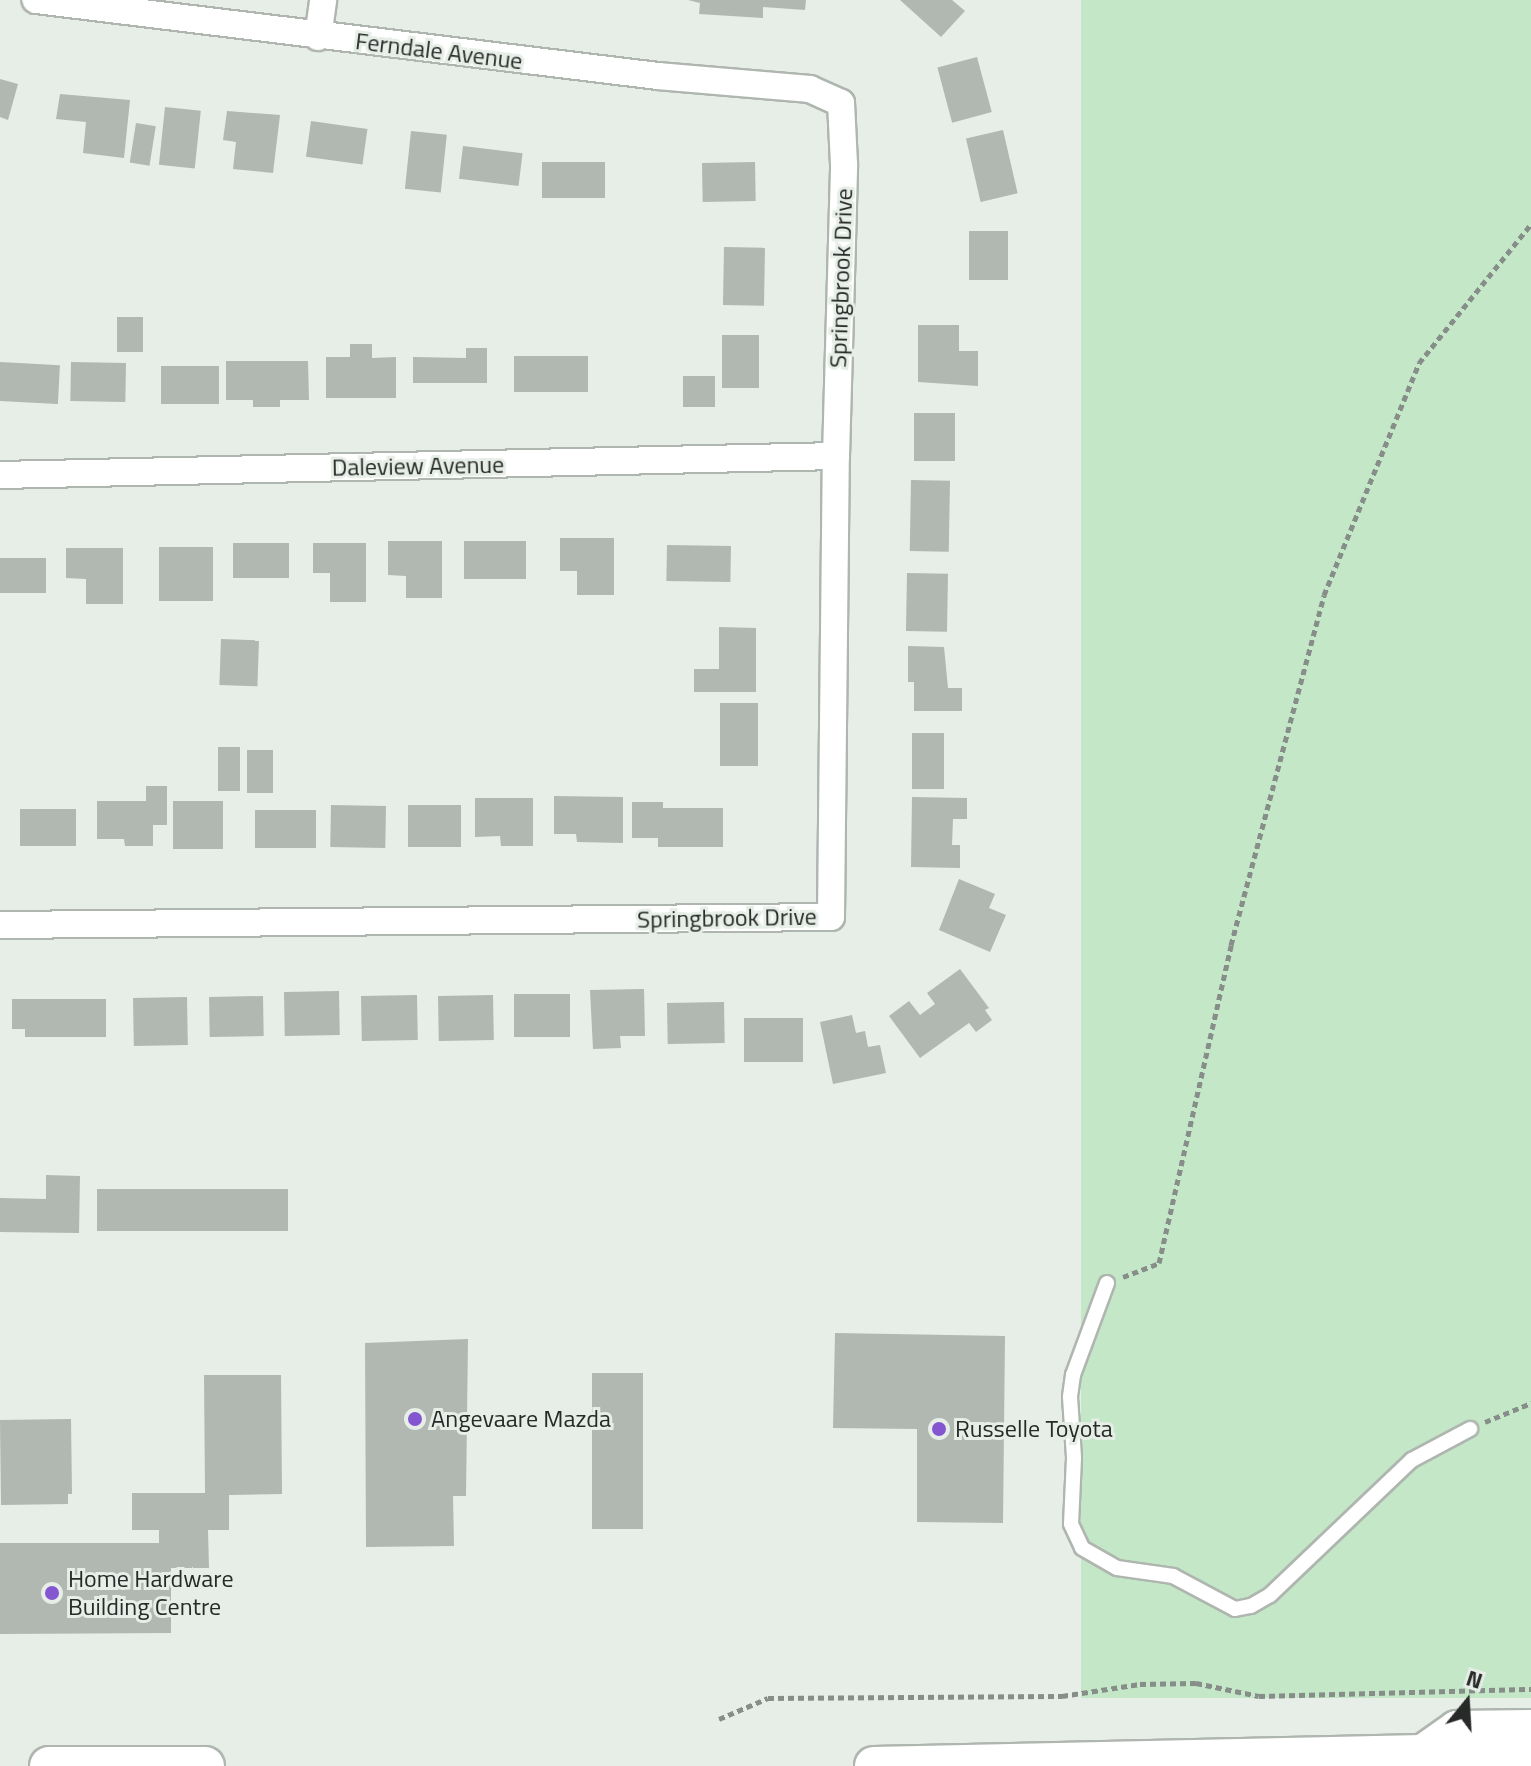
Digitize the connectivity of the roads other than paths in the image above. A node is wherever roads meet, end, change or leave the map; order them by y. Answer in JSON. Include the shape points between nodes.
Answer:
{"nodes":[{"id":1,"x":36,"y":0,"type":"edge"},
{"id":2,"x":323,"y":0,"type":"edge"},
{"id":3,"x":318,"y":37,"type":"junction"},
{"id":4,"x":841,"y":103,"type":"joint"},
{"id":5,"x":836,"y":456,"type":"junction"},
{"id":6,"x":0,"y":475,"type":"edge"},
{"id":7,"x":0,"y":925,"type":"edge"},
{"id":8,"x":1107,"y":1283,"type":"road end"},
{"id":9,"x":1470,"y":1429,"type":"road end"},
{"id":10,"x":1531,"y":1729,"type":"edge"},
{"id":11,"x":1423,"y":1754,"type":"junction"},
{"id":12,"x":1079,"y":1764,"type":"edge"},
{"id":13,"x":1531,"y":1765,"type":"edge"},
{"id":14,"x":49,"y":1766,"type":"edge"},
{"id":15,"x":205,"y":1766,"type":"edge"},
{"id":16,"x":874,"y":1766,"type":"edge"}],
"edges":[{"from":1,"to":3,"type":"street","name":"Ferndale Avenue"},
{"from":2,"to":3,"type":"street"},
{"from":3,"to":4,"type":"street","name":"Ferndale Avenue","via":[[810,89]]},
{"from":4,"to":5,"type":"street","name":"Springbrook Drive"},
{"from":5,"to":6,"type":"street","name":"Daleview Avenue"},
{"from":5,"to":7,"type":"street","name":"Springbrook Drive","via":[[831,917]]},
{"from":8,"to":9,"type":"lane","via":[[1073,1375],[1071,1524],[1082,1548],[1117,1568],[1173,1576],[1235,1609],[1251,1606],[1270,1595],[1412,1460]]},
{"from":10,"to":11,"type":"main road","via":[[1457,1730]]},
{"from":11,"to":12,"type":"main road"},
{"from":11,"to":13,"type":"main road","via":[[1457,1766]]},
{"from":12,"to":16,"type":"main road"},
{"from":14,"to":15,"type":"main road"}]}
